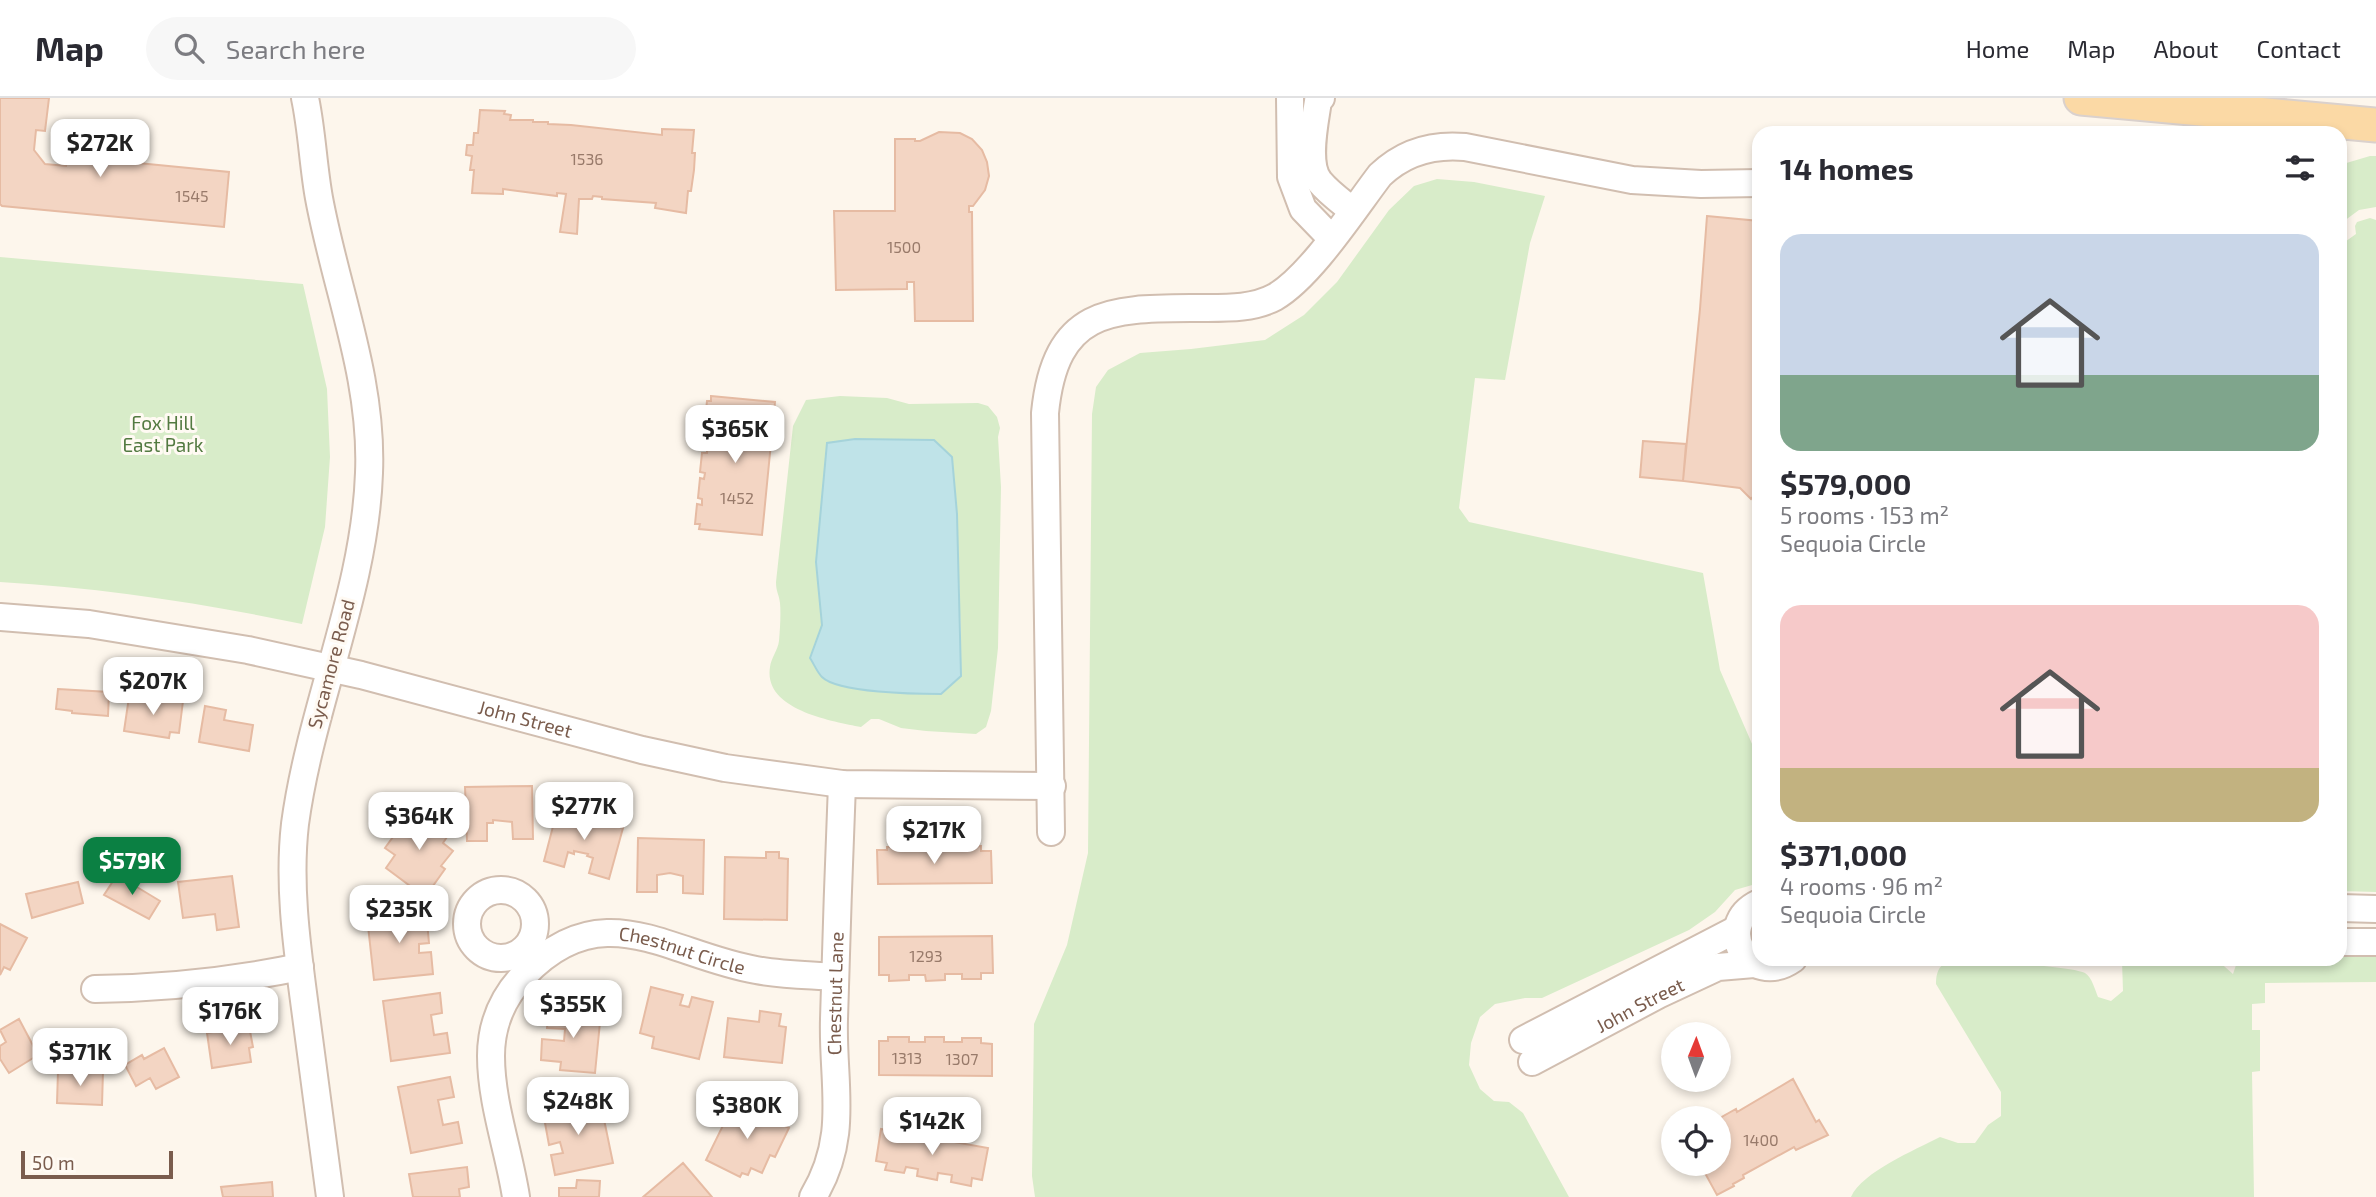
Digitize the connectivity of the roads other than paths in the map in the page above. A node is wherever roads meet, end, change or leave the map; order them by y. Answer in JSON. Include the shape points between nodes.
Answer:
{"nodes":[{"id":1,"x":305,"y":98,"type":"edge"},
{"id":2,"x":319,"y":98,"type":"edge"},
{"id":3,"x":1290,"y":98,"type":"edge"},
{"id":4,"x":1321,"y":98,"type":"edge"},
{"id":5,"x":2081,"y":98,"type":"edge"},
{"id":6,"x":2284,"y":111,"type":"edge"},
{"id":7,"x":2376,"y":125,"type":"edge"},
{"id":8,"x":312,"y":134,"type":"junction"},
{"id":9,"x":1752,"y":183,"type":"edge"},
{"id":10,"x":1353,"y":211,"type":"junction"},
{"id":11,"x":1332,"y":239,"type":"junction"},
{"id":12,"x":0,"y":617,"type":"edge"},
{"id":13,"x":329,"y":668,"type":"junction"},
{"id":14,"x":842,"y":784,"type":"junction"},
{"id":15,"x":1052,"y":786,"type":"junction"},
{"id":16,"x":1051,"y":832,"type":"dead end"},
{"id":17,"x":1752,"y":906,"type":"edge"},
{"id":18,"x":2347,"y":908,"type":"edge"},
{"id":19,"x":2376,"y":909,"type":"edge"},
{"id":20,"x":1737,"y":929,"type":"junction"},
{"id":21,"x":2347,"y":942,"type":"edge"},
{"id":22,"x":2376,"y":942,"type":"edge"},
{"id":23,"x":1752,"y":962,"type":"edge"},
{"id":24,"x":1752,"y":964,"type":"edge"},
{"id":25,"x":1760,"y":966,"type":"edge"},
{"id":26,"x":1781,"y":966,"type":"edge"},
{"id":27,"x":300,"y":967,"type":"junction"},
{"id":28,"x":835,"y":977,"type":"junction"},
{"id":29,"x":95,"y":989,"type":"dead end"},
{"id":30,"x":330,"y":1197,"type":"edge"},
{"id":31,"x":516,"y":1197,"type":"edge"},
{"id":32,"x":813,"y":1197,"type":"edge"}],
"edges":[{"from":1,"to":8,"type":"street","name":"Sycamore Road"},
{"from":2,"to":8,"type":"street","name":"Sycamore Road"},
{"from":3,"to":11,"type":"street","via":[[1291,177],[1303,209]]},
{"from":4,"to":10,"type":"street","via":[[1313,136],[1318,180]]},
{"from":5,"to":6,"type":"main road"},
{"from":6,"to":7,"type":"main road"},
{"from":8,"to":13,"type":"street","name":"Sycamore Road","via":[[319,196],[369,417],[364,525]]},
{"from":9,"to":10,"type":"street","via":[[1632,180],[1445,145],[1426,148],[1390,166]]},
{"from":10,"to":11,"type":"street"},
{"from":11,"to":15,"type":"street","via":[[1275,297],[1254,306],[1132,309],[1106,314],[1067,341],[1055,362],[1045,413]]},
{"from":12,"to":13,"type":"street","name":"John Street","via":[[169,636]]},
{"from":13,"to":14,"type":"street","name":"John Street","via":[[642,750],[725,768]]},
{"from":13,"to":27,"type":"street","name":"Sycamore Road","via":[[295,826],[293,909]]},
{"from":14,"to":15,"type":"street","name":"John Street"},
{"from":14,"to":28,"type":"street","name":"Chestnut Lane"},
{"from":15,"to":16,"type":"street"},
{"from":17,"to":20,"type":"street"},
{"from":18,"to":19,"type":"street"},
{"from":20,"to":23,"type":"street","via":[[1738,943]]},
{"from":20,"to":24,"type":"street","name":"John Street","via":[[1528,1051],[1718,967]]},
{"from":21,"to":22,"type":"street"},
{"from":25,"to":26,"type":"street","name":"John Street"},
{"from":27,"to":29,"type":"street","via":[[156,988]]},
{"from":27,"to":30,"type":"street","name":"Sycamore Road"},
{"from":28,"to":31,"type":"street","name":"Chestnut Circle","via":[[756,971],[627,933],[581,937],[530,955],[500,1010],[492,1042],[492,1077]]},
{"from":28,"to":32,"type":"street","name":"Chestnut Lane","via":[[836,1130]]}]}
